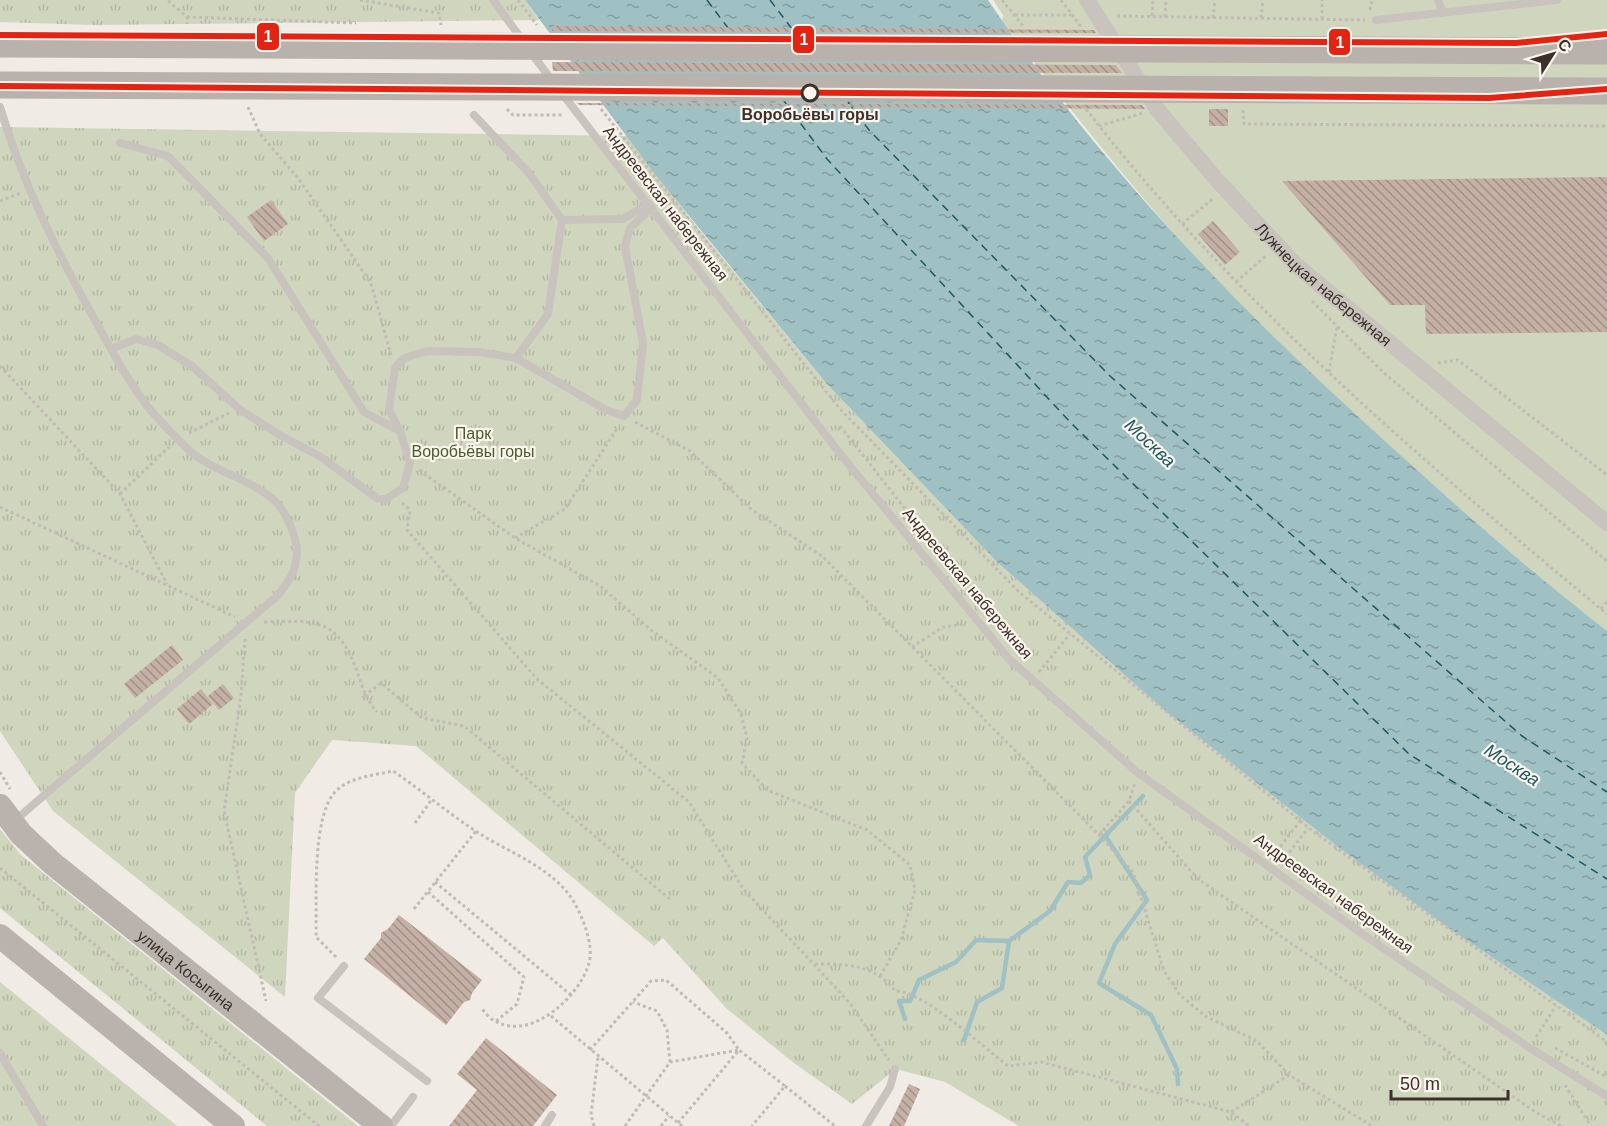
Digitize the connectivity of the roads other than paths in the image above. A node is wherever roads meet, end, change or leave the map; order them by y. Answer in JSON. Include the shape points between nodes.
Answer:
{"nodes":[{"id":1,"x":493,"y":0,"type":"edge"},
{"id":2,"x":1087,"y":0,"type":"edge"},
{"id":3,"x":1438,"y":0,"type":"edge"},
{"id":4,"x":1557,"y":0,"type":"edge"},
{"id":5,"x":1443,"y":13,"type":"junction"},
{"id":6,"x":1376,"y":20,"type":"road end"},
{"id":7,"x":0,"y":44,"type":"edge"},
{"id":8,"x":1607,"y":51,"type":"edge"},
{"id":9,"x":0,"y":85,"type":"edge"},
{"id":10,"x":1607,"y":91,"type":"edge"},
{"id":11,"x":0,"y":107,"type":"edge"},
{"id":12,"x":474,"y":115,"type":"dead end"},
{"id":13,"x":120,"y":144,"type":"dead end"},
{"id":14,"x":650,"y":206,"type":"junction"},
{"id":15,"x":562,"y":220,"type":"junction"},
{"id":16,"x":111,"y":349,"type":"junction"},
{"id":17,"x":516,"y":358,"type":"junction"},
{"id":18,"x":400,"y":431,"type":"junction"},
{"id":19,"x":1607,"y":523,"type":"edge"},
{"id":20,"x":6,"y":814,"type":"edge"},
{"id":21,"x":0,"y":936,"type":"edge"},
{"id":22,"x":344,"y":966,"type":"road end"},
{"id":23,"x":0,"y":1053,"type":"edge"},
{"id":24,"x":895,"y":1069,"type":"road end"},
{"id":25,"x":427,"y":1081,"type":"dead end"},
{"id":26,"x":1607,"y":1096,"type":"edge"},
{"id":27,"x":413,"y":1097,"type":"dead end"},
{"id":28,"x":552,"y":1115,"type":"dead end"},
{"id":29,"x":43,"y":1126,"type":"edge"},
{"id":30,"x":233,"y":1126,"type":"edge"},
{"id":31,"x":381,"y":1126,"type":"edge"},
{"id":32,"x":391,"y":1126,"type":"edge"},
{"id":33,"x":545,"y":1126,"type":"edge"},
{"id":34,"x":866,"y":1126,"type":"edge"}],
"edges":[{"from":1,"to":14,"type":"lane","name":"Андреевская набережная"},
{"from":2,"to":19,"type":"street","name":"Лужнецкая набережная","via":[[1157,109],[1277,246],[1340,303]]},
{"from":3,"to":5,"type":"lane"},
{"from":4,"to":5,"type":"lane"},
{"from":5,"to":6,"type":"lane"},
{"from":7,"to":8,"type":"main road","bridge":true},
{"from":9,"to":10,"type":"main road","bridge":true},
{"from":11,"to":16,"type":"lane","via":[[31,190],[69,274]]},
{"from":12,"to":15,"type":"lane","via":[[529,173]]},
{"from":13,"to":18,"type":"lane","via":[[168,156],[268,258],[364,412]]},
{"from":14,"to":15,"type":"lane","via":[[623,219]]},
{"from":14,"to":17,"type":"lane","via":[[630,228],[625,246],[644,343],[637,400],[624,416],[606,410]]},
{"from":14,"to":26,"type":"lane","name":"Андреевская набережная","via":[[833,444],[1009,659],[1138,773],[1361,933]]},
{"from":15,"to":17,"type":"lane","via":[[548,314]]},
{"from":16,"to":18,"type":"lane","via":[[136,339],[158,345],[192,366],[238,408],[321,457],[378,498],[403,488],[410,463]]},
{"from":16,"to":20,"type":"lane","via":[[150,409],[191,453],[252,486],[281,508],[296,535],[298,556],[288,584],[246,622]]},
{"from":17,"to":18,"type":"lane","via":[[428,351],[403,359],[395,368],[390,410]]},
{"from":20,"to":31,"type":"main road","name":"улица Косыгина","via":[[52,863]]},
{"from":21,"to":30,"type":"main road"},
{"from":22,"to":25,"type":"lane","via":[[318,998]]},
{"from":23,"to":29,"type":"lane"},
{"from":24,"to":34,"type":"lane","via":[[890,1087]]},
{"from":27,"to":32,"type":"lane"},
{"from":28,"to":33,"type":"lane"}]}
